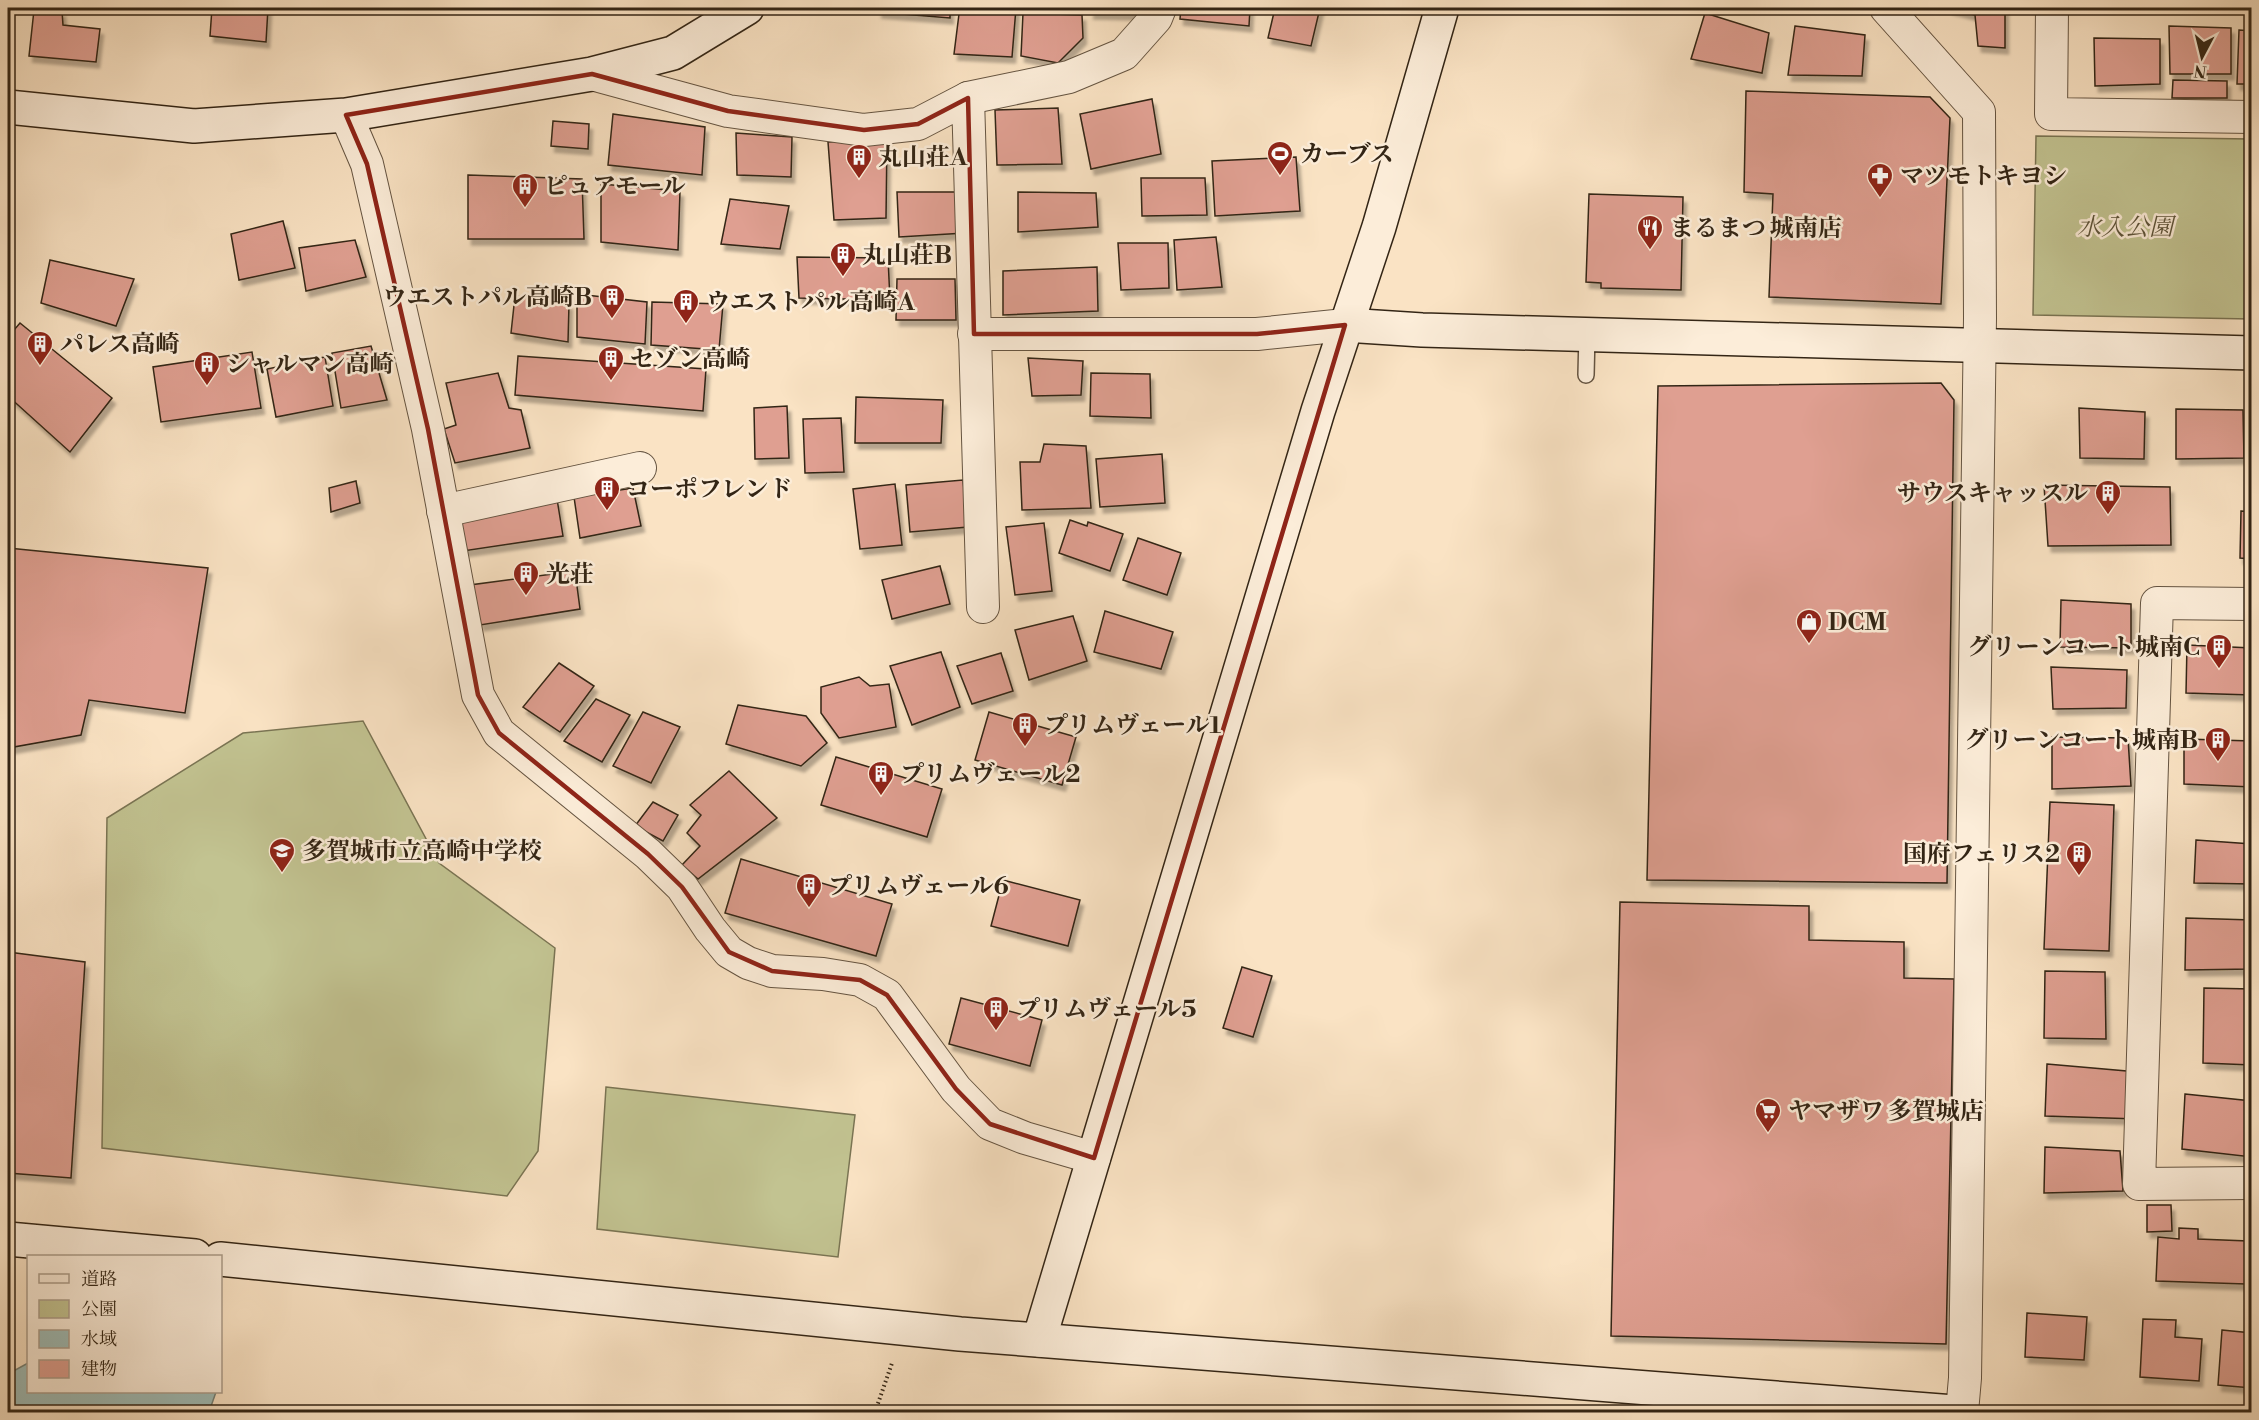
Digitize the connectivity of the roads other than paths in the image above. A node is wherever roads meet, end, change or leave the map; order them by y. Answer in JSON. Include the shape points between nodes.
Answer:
{"nodes":[{"id":1,"x":747,"y":8,"type":"edge"},
{"id":2,"x":1160,"y":8,"type":"edge"},
{"id":3,"x":1442,"y":8,"type":"edge"},
{"id":4,"x":1886,"y":8,"type":"edge"},
{"id":5,"x":2052,"y":8,"type":"edge"},
{"id":6,"x":592,"y":74,"type":"junction"},
{"id":7,"x":968,"y":98,"type":"junction"},
{"id":8,"x":8,"y":107,"type":"edge"},
{"id":9,"x":346,"y":115,"type":"junction"},
{"id":10,"x":2252,"y":117,"type":"edge"},
{"id":11,"x":1345,"y":325,"type":"junction"},
{"id":12,"x":974,"y":334,"type":"junction"},
{"id":13,"x":1587,"y":334,"type":"junction"},
{"id":14,"x":1979,"y":346,"type":"junction"},
{"id":15,"x":2252,"y":353,"type":"edge"},
{"id":16,"x":1586,"y":375,"type":"dead end"},
{"id":17,"x":640,"y":468,"type":"dead end"},
{"id":18,"x":443,"y":511,"type":"junction"},
{"id":19,"x":2252,"y":604,"type":"edge"},
{"id":20,"x":983,"y":607,"type":"dead end"},
{"id":21,"x":1094,"y":1158,"type":"junction"},
{"id":22,"x":2252,"y":1183,"type":"edge"},
{"id":23,"x":8,"y":1239,"type":"edge"},
{"id":24,"x":174,"y":1255,"type":"edge"},
{"id":25,"x":222,"y":1259,"type":"edge"},
{"id":26,"x":1039,"y":1340,"type":"junction"},
{"id":27,"x":1954,"y":1413,"type":"edge"},
{"id":28,"x":1962,"y":1413,"type":"edge"}],
"edges":[{"from":1,"to":6,"type":"street","via":[[673,52]]},
{"from":2,"to":7,"type":"street","via":[[1156,18],[1124,54],[1069,77]]},
{"from":3,"to":11,"type":"street","via":[[1379,227]]},
{"from":4,"to":14,"type":"street","via":[[1979,112]]},
{"from":5,"to":10,"type":"street","via":[[2051,114]]},
{"from":6,"to":7,"type":"street","via":[[729,111],[864,130],[918,124]]},
{"from":6,"to":9,"type":"street"},
{"from":7,"to":12,"type":"street"},
{"from":8,"to":9,"type":"street","via":[[194,126]]},
{"from":9,"to":18,"type":"street","via":[[367,164]]},
{"from":11,"to":12,"type":"street","via":[[1257,334]]},
{"from":11,"to":13,"type":"street"},
{"from":11,"to":21,"type":"street"},
{"from":12,"to":20,"type":"street"},
{"from":13,"to":14,"type":"street"},
{"from":13,"to":16,"type":"lane"},
{"from":14,"to":15,"type":"street"},
{"from":14,"to":28,"type":"street"},
{"from":17,"to":18,"type":"street"},
{"from":18,"to":21,"type":"street","via":[[478,695],[499,733],[648,854],[682,887],[729,951],[772,971],[860,980],[887,995],[956,1089],[990,1124]]},
{"from":19,"to":22,"type":"street","via":[[2157,603],[2139,1184]]},
{"from":21,"to":26,"type":"street"},
{"from":23,"to":24,"type":"street"},
{"from":25,"to":26,"type":"street"},
{"from":26,"to":27,"type":"street"}]}
